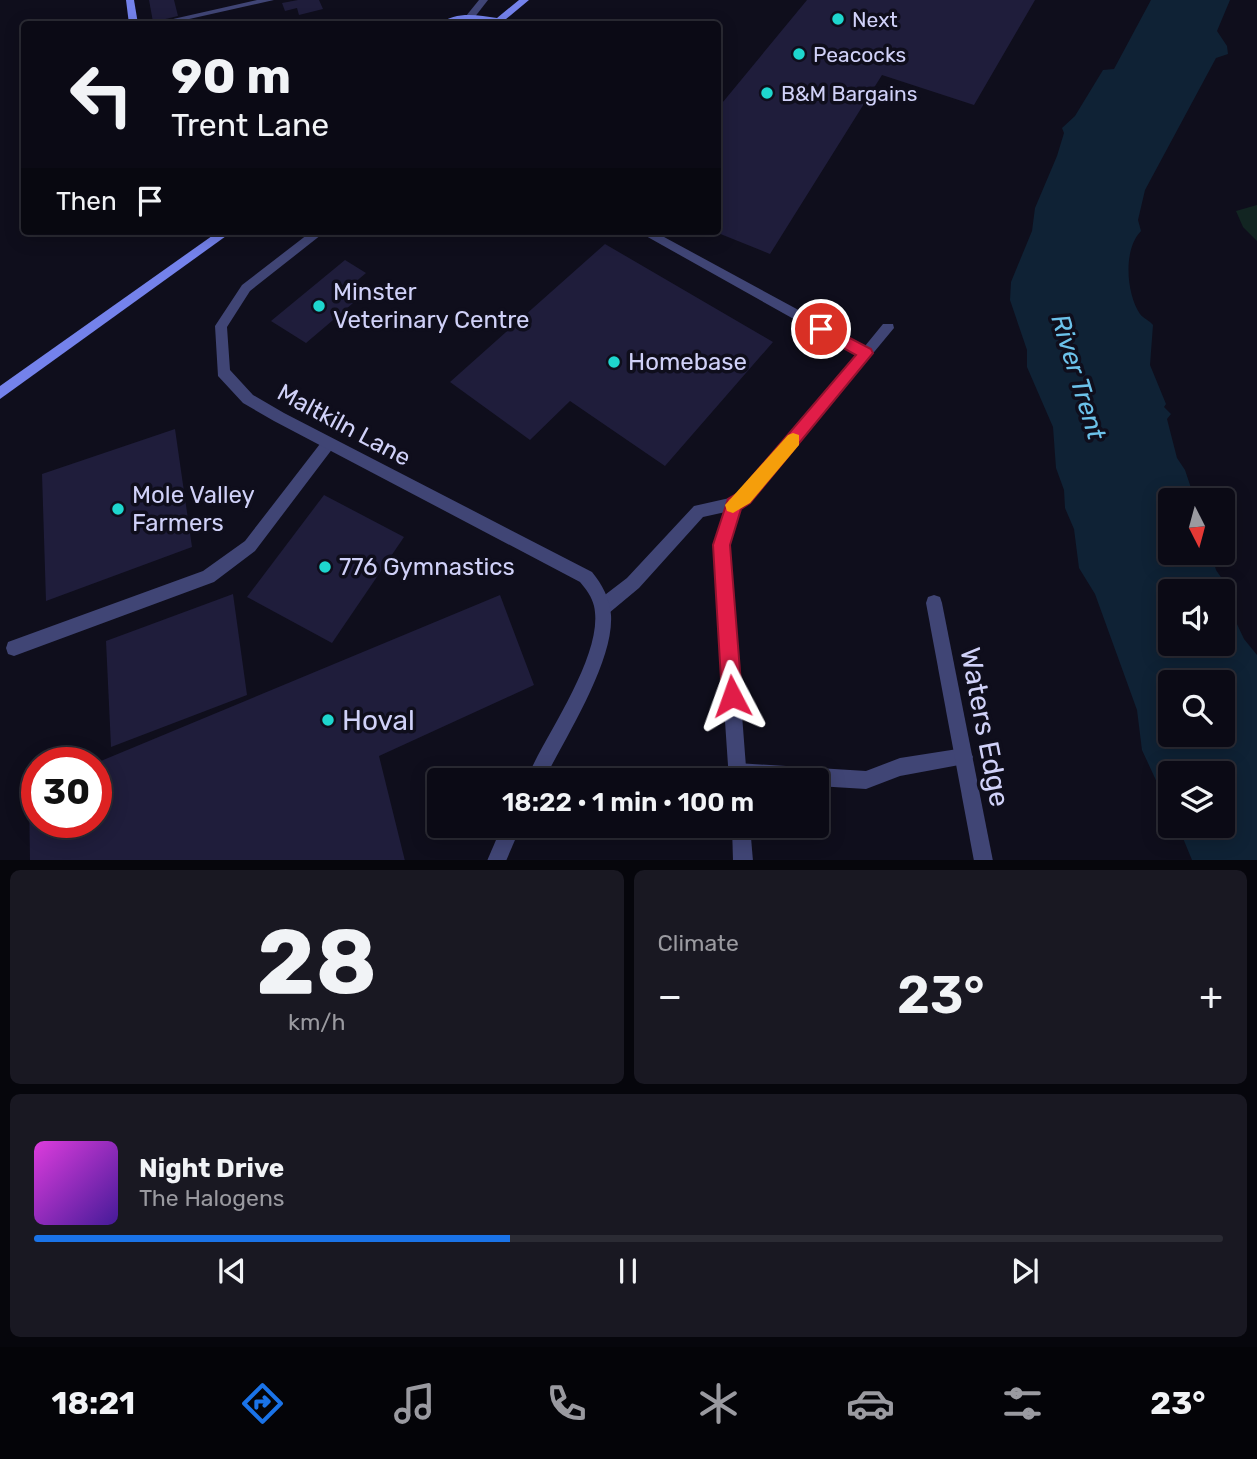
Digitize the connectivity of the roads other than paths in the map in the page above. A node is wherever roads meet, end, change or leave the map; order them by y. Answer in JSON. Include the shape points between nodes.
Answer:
{"nodes":[{"id":1,"x":130,"y":0,"type":"edge"},
{"id":2,"x":270,"y":0,"type":"edge"},
{"id":3,"x":484,"y":0,"type":"edge"},
{"id":4,"x":525,"y":0,"type":"edge"},
{"id":5,"x":471,"y":16,"type":"junction"},
{"id":6,"x":134,"y":21,"type":"edge"},
{"id":7,"x":170,"y":21,"type":"edge"},
{"id":8,"x":450,"y":21,"type":"edge"},
{"id":9,"x":490,"y":21,"type":"edge"},
{"id":10,"x":500,"y":21,"type":"edge"},
{"id":11,"x":221,"y":235,"type":"edge"},
{"id":12,"x":315,"y":235,"type":"edge"},
{"id":13,"x":650,"y":235,"type":"edge"},
{"id":14,"x":888,"y":328,"type":"dead end"},
{"id":15,"x":866,"y":353,"type":"junction"},
{"id":16,"x":4,"y":390,"type":"edge"},
{"id":17,"x":328,"y":444,"type":"junction"},
{"id":18,"x":734,"y":504,"type":"junction"},
{"id":19,"x":934,"y":603,"type":"dead end"},
{"id":20,"x":603,"y":607,"type":"junction"},
{"id":21,"x":14,"y":648,"type":"dead end"},
{"id":22,"x":964,"y":757,"type":"junction"},
{"id":23,"x":540,"y":768,"type":"edge"},
{"id":24,"x":737,"y":768,"type":"edge"},
{"id":25,"x":829,"y":779,"type":"edge"},
{"id":26,"x":506,"y":838,"type":"edge"},
{"id":27,"x":742,"y":838,"type":"edge"},
{"id":28,"x":496,"y":860,"type":"edge"},
{"id":29,"x":743,"y":860,"type":"edge"},
{"id":30,"x":984,"y":860,"type":"edge"}],
"edges":[{"from":1,"to":6,"type":"main road"},
{"from":2,"to":7,"type":"street"},
{"from":3,"to":5,"type":"street"},
{"from":4,"to":10,"type":"main road"},
{"from":5,"to":8,"type":"main road"},
{"from":5,"to":9,"type":"main road"},
{"from":11,"to":16,"type":"main road"},
{"from":12,"to":17,"type":"street","name":"Maltkiln Lane","via":[[246,288],[221,326],[223,372],[248,399]]},
{"from":13,"to":15,"type":"street"},
{"from":14,"to":15,"type":"street"},
{"from":15,"to":18,"type":"street","via":[[744,498]]},
{"from":17,"to":20,"type":"street","name":"Maltkiln Lane","via":[[586,577]]},
{"from":17,"to":21,"type":"street","via":[[250,546],[208,577]]},
{"from":18,"to":20,"type":"street","via":[[699,511],[633,583]]},
{"from":18,"to":24,"type":"street","via":[[721,545]]},
{"from":19,"to":22,"type":"street","name":"Waters Edge"},
{"from":20,"to":23,"type":"street","via":[[599,648]]},
{"from":22,"to":25,"type":"street","via":[[900,767],[866,780]]},
{"from":22,"to":30,"type":"street","name":"Waters Edge"},
{"from":26,"to":28,"type":"street"},
{"from":27,"to":29,"type":"street"}]}
